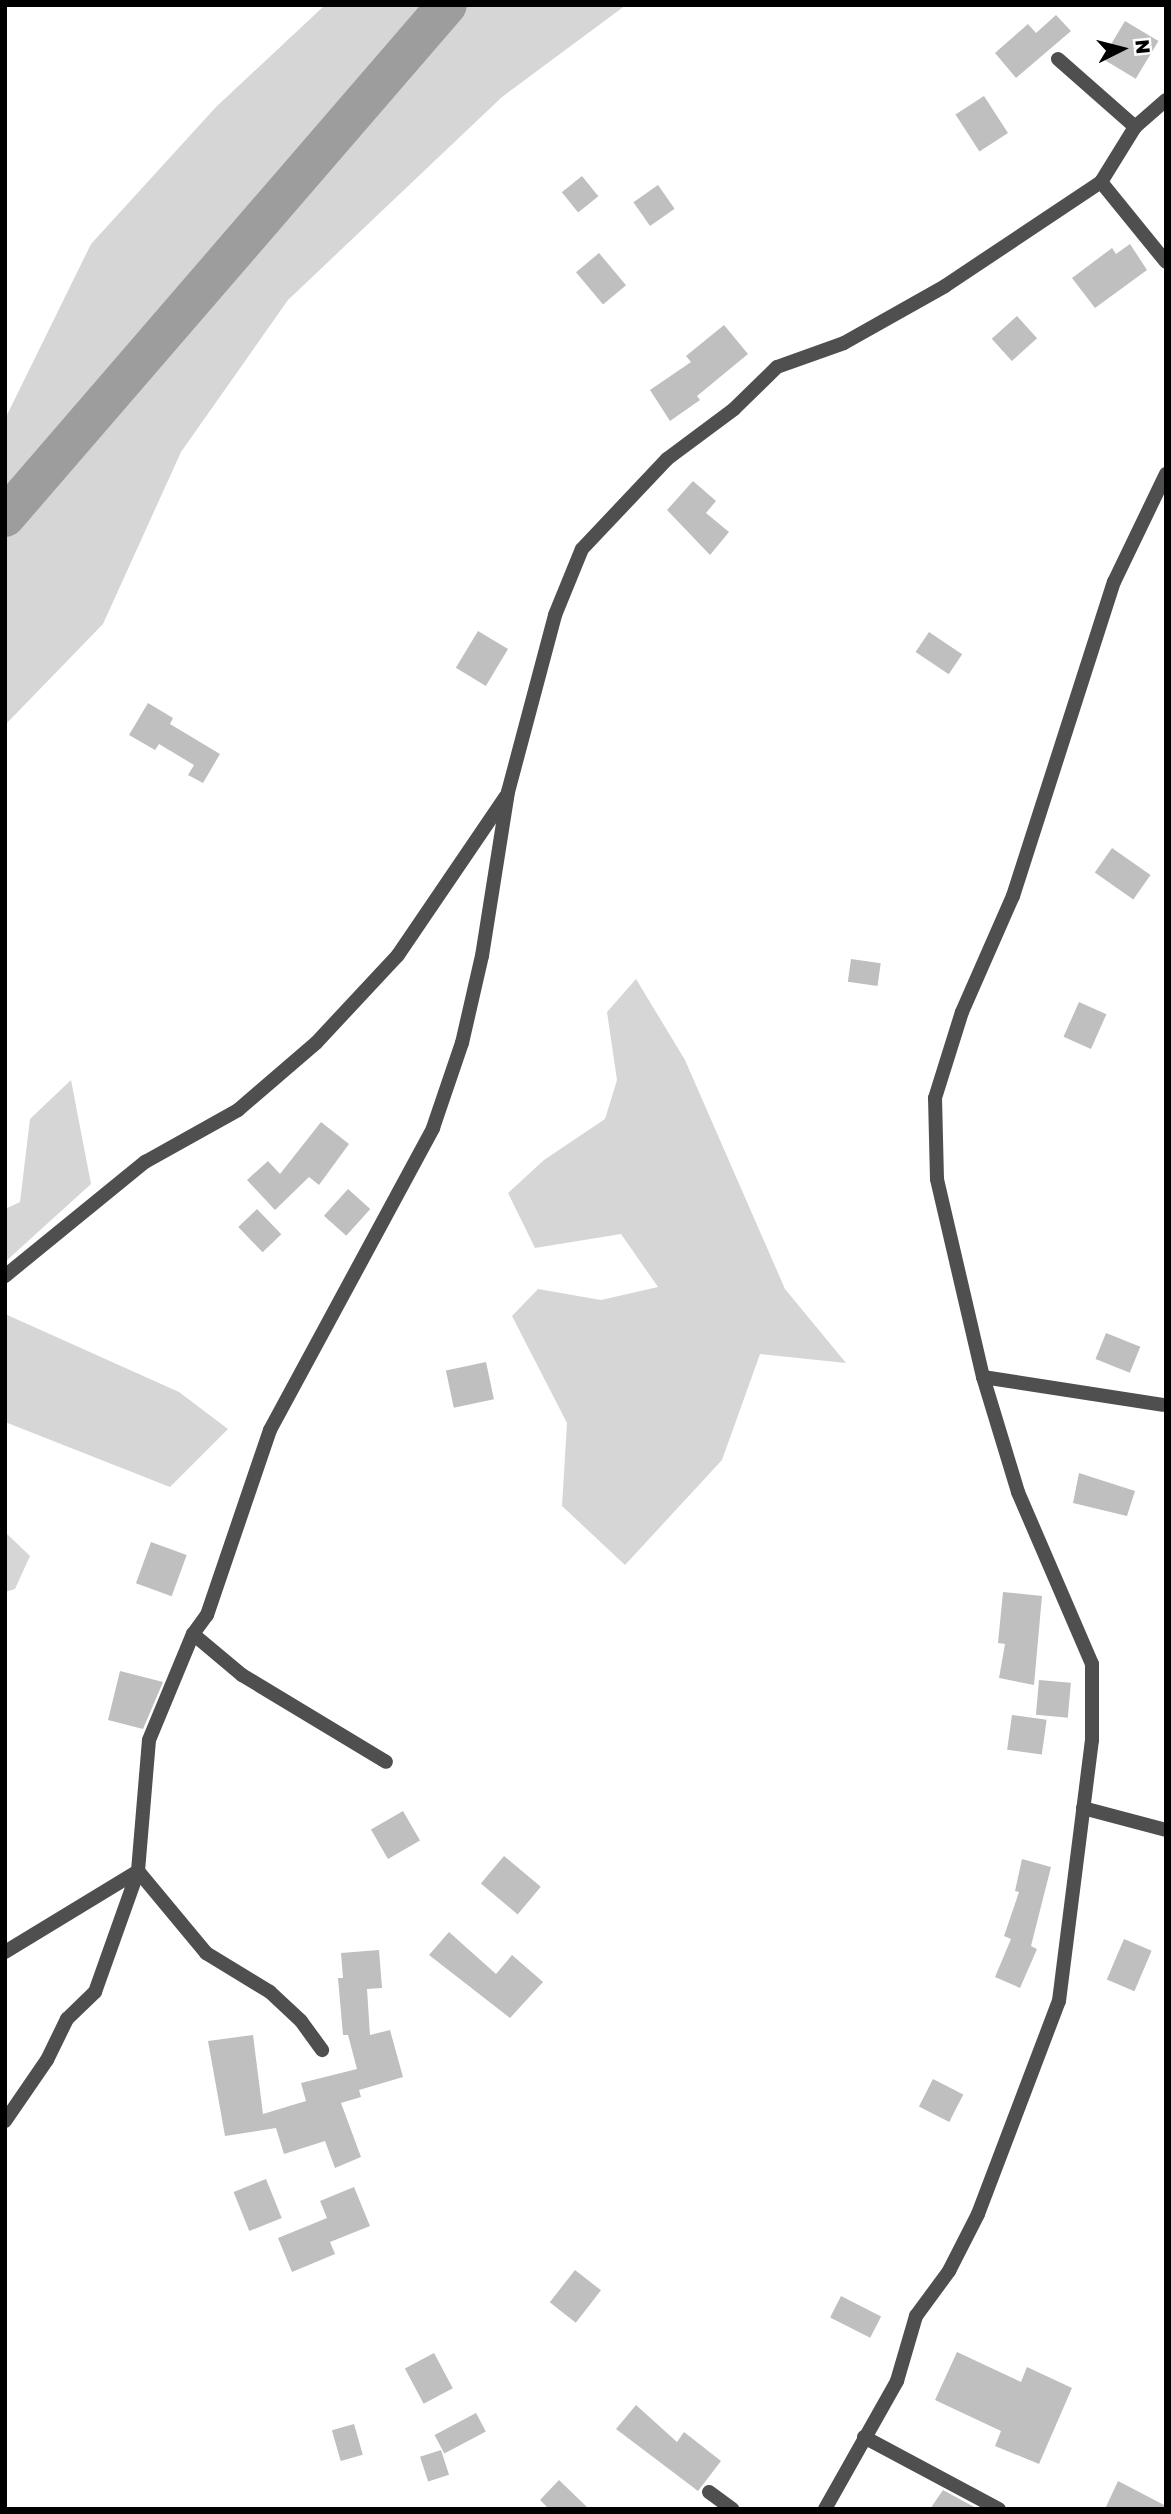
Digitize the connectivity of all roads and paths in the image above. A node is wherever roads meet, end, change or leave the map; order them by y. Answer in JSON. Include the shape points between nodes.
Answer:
{"nodes":[{"id":1,"x":1058,"y":59,"type":"dead end"},
{"id":2,"x":1166,"y":100,"type":"edge"},
{"id":3,"x":1135,"y":127,"type":"junction"},
{"id":4,"x":1101,"y":182,"type":"junction"},
{"id":5,"x":1166,"y":262,"type":"edge"},
{"id":6,"x":1166,"y":474,"type":"edge"},
{"id":7,"x":508,"y":792,"type":"junction"},
{"id":8,"x":5,"y":1276,"type":"edge"},
{"id":9,"x":983,"y":1377,"type":"junction"},
{"id":10,"x":1163,"y":1405,"type":"dead end"},
{"id":11,"x":193,"y":1634,"type":"junction"},
{"id":12,"x":386,"y":1762,"type":"dead end"},
{"id":13,"x":1083,"y":1808,"type":"junction"},
{"id":14,"x":1166,"y":1829,"type":"edge"},
{"id":15,"x":138,"y":1871,"type":"junction"},
{"id":16,"x":5,"y":1952,"type":"edge"},
{"id":17,"x":322,"y":2050,"type":"dead end"},
{"id":18,"x":5,"y":2121,"type":"edge"},
{"id":19,"x":864,"y":2437,"type":"junction"},
{"id":20,"x":709,"y":2492,"type":"dead end"},
{"id":21,"x":732,"y":2509,"type":"edge"},
{"id":22,"x":825,"y":2509,"type":"edge"},
{"id":23,"x":999,"y":2509,"type":"edge"}],
"edges":[{"from":1,"to":3,"type":"street"},
{"from":2,"to":3,"type":"street"},
{"from":3,"to":4,"type":"street"},
{"from":4,"to":5,"type":"street"},
{"from":4,"to":7,"type":"street","via":[[945,286],[844,343],[777,367],[734,410],[659,468],[582,549],[555,615]]},
{"from":6,"to":9,"type":"street","via":[[1114,582],[1013,896],[962,1012],[934,1098],[937,1179]]},
{"from":7,"to":8,"type":"street","via":[[398,955],[316,1043],[238,1110],[145,1162]]},
{"from":7,"to":11,"type":"street","via":[[479,968],[462,1042],[433,1128],[270,1430],[207,1615]]},
{"from":9,"to":10,"type":"street"},
{"from":9,"to":13,"type":"street","via":[[1018,1492],[1092,1664],[1091,1740]]},
{"from":11,"to":12,"type":"street","via":[[242,1675]]},
{"from":11,"to":15,"type":"street","via":[[149,1740]]},
{"from":13,"to":14,"type":"street"},
{"from":13,"to":19,"type":"street","via":[[1059,2001],[1029,2088],[978,2214],[949,2271],[916,2316],[897,2381]]},
{"from":15,"to":16,"type":"street"},
{"from":15,"to":17,"type":"street","via":[[206,1953],[270,1992],[301,2021]]},
{"from":15,"to":18,"type":"street","via":[[95,1992],[67,2019],[47,2060]]},
{"from":19,"to":22,"type":"street"},
{"from":19,"to":23,"type":"street"},
{"from":20,"to":21,"type":"street"}]}
